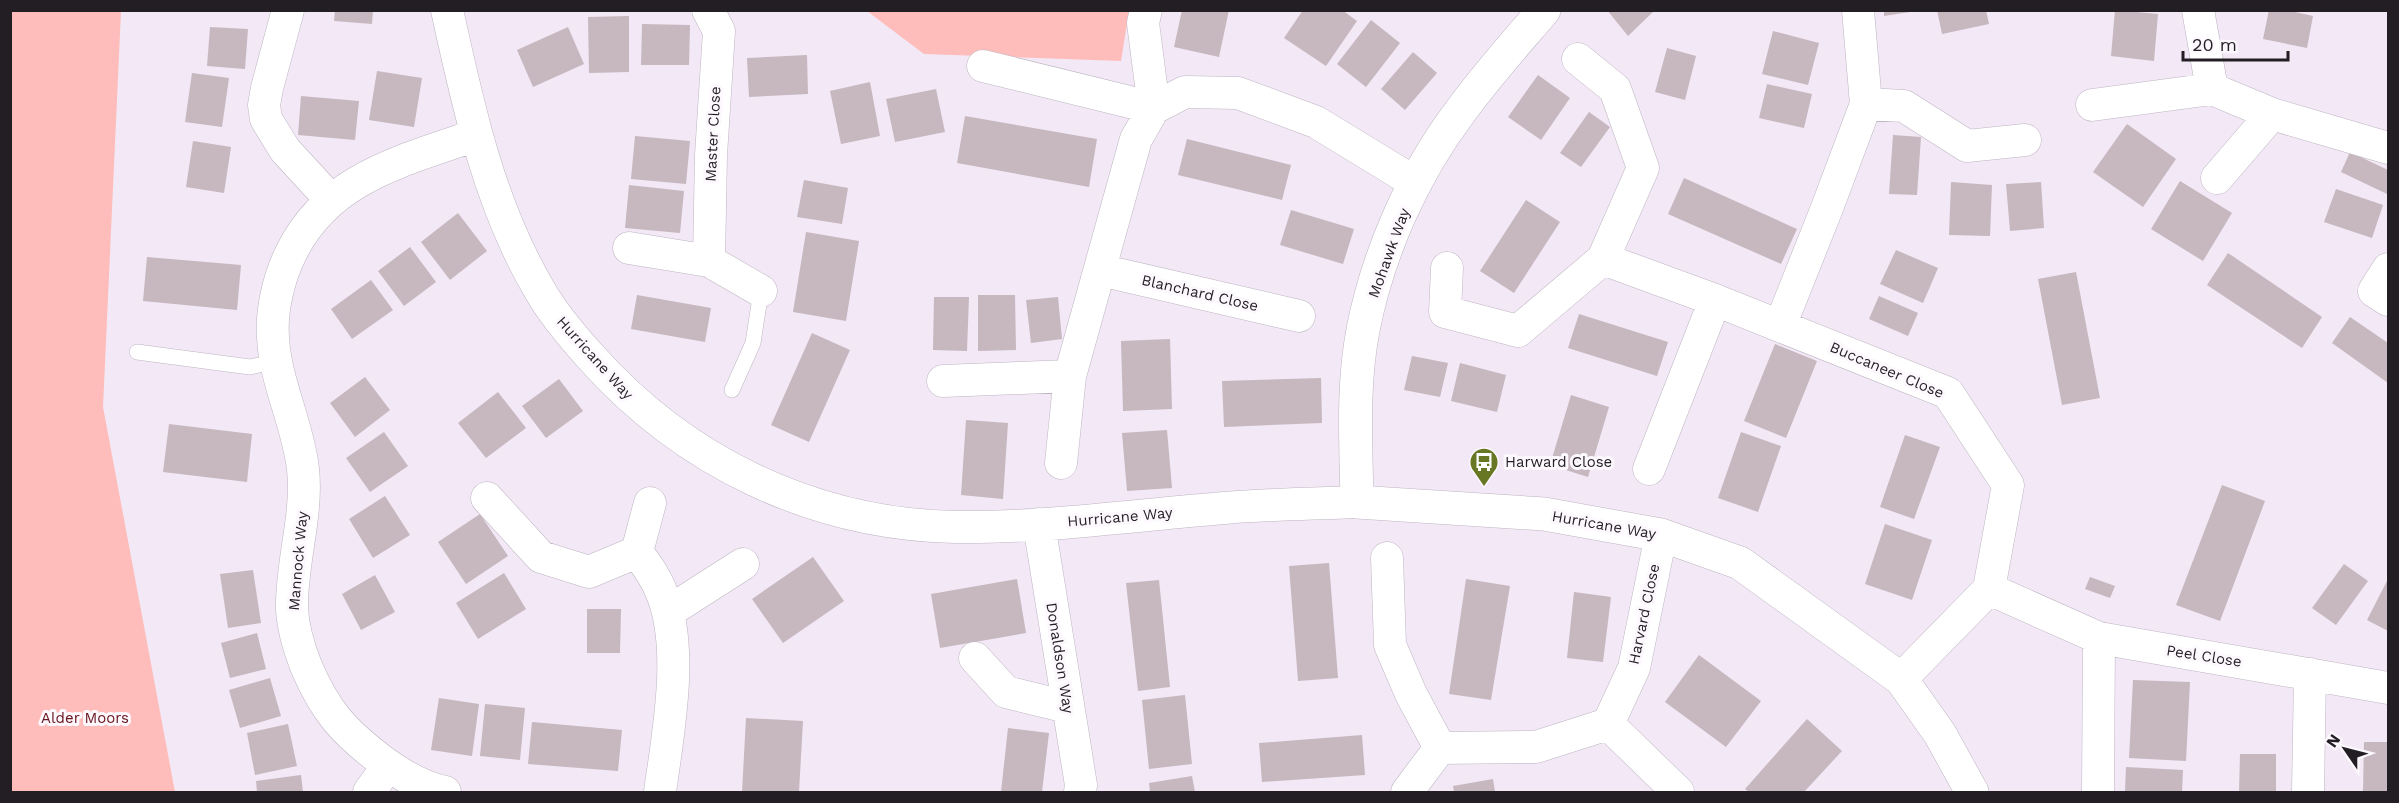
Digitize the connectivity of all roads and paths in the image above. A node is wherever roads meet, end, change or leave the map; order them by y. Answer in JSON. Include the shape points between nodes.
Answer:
{"nodes":[{"id":1,"x":288,"y":10,"type":"edge"},
{"id":2,"x":447,"y":10,"type":"edge"},
{"id":3,"x":708,"y":10,"type":"edge"},
{"id":4,"x":1146,"y":10,"type":"edge"},
{"id":5,"x":1544,"y":10,"type":"edge"},
{"id":6,"x":1858,"y":10,"type":"edge"},
{"id":7,"x":2198,"y":10,"type":"edge"},
{"id":8,"x":1578,"y":59,"type":"dead end"},
{"id":9,"x":983,"y":66,"type":"dead end"},
{"id":10,"x":2212,"y":89,"type":"junction"},
{"id":11,"x":1866,"y":104,"type":"junction"},
{"id":12,"x":2092,"y":105,"type":"dead end"},
{"id":13,"x":1154,"y":108,"type":"junction"},
{"id":14,"x":2272,"y":114,"type":"junction"},
{"id":15,"x":476,"y":135,"type":"junction"},
{"id":16,"x":2025,"y":140,"type":"dead end"},
{"id":17,"x":2388,"y":148,"type":"edge"},
{"id":18,"x":2217,"y":178,"type":"dead end"},
{"id":19,"x":1416,"y":183,"type":"junction"},
{"id":20,"x":331,"y":200,"type":"junction"},
{"id":21,"x":629,"y":248,"type":"dead end"},
{"id":22,"x":1603,"y":259,"type":"junction"},
{"id":23,"x":709,"y":261,"type":"junction"},
{"id":24,"x":1447,"y":268,"type":"dead end"},
{"id":25,"x":2388,"y":268,"type":"edge"},
{"id":26,"x":1100,"y":270,"type":"junction"},
{"id":27,"x":761,"y":291,"type":"joint"},
{"id":28,"x":1715,"y":300,"type":"junction"},
{"id":29,"x":2388,"y":300,"type":"edge"},
{"id":30,"x":1299,"y":316,"type":"dead end"},
{"id":31,"x":1780,"y":326,"type":"junction"},
{"id":32,"x":137,"y":352,"type":"dead end"},
{"id":33,"x":277,"y":361,"type":"junction"},
{"id":34,"x":1070,"y":376,"type":"junction"},
{"id":35,"x":943,"y":381,"type":"dead end"},
{"id":36,"x":732,"y":390,"type":"dead end"},
{"id":37,"x":1061,"y":463,"type":"dead end"},
{"id":38,"x":1649,"y":470,"type":"dead end"},
{"id":39,"x":487,"y":498,"type":"dead end"},
{"id":40,"x":1357,"y":502,"type":"junction"},
{"id":41,"x":650,"y":503,"type":"dead end"},
{"id":42,"x":1039,"y":524,"type":"junction"},
{"id":43,"x":1661,"y":535,"type":"junction"},
{"id":44,"x":637,"y":552,"type":"junction"},
{"id":45,"x":1387,"y":558,"type":"dead end"},
{"id":46,"x":743,"y":564,"type":"dead end"},
{"id":47,"x":1989,"y":589,"type":"junction"},
{"id":48,"x":668,"y":612,"type":"junction"},
{"id":49,"x":2099,"y":638,"type":"junction"},
{"id":50,"x":975,"y":658,"type":"dead end"},
{"id":51,"x":2310,"y":674,"type":"junction"},
{"id":52,"x":1901,"y":679,"type":"junction"},
{"id":53,"x":2388,"y":688,"type":"edge"},
{"id":54,"x":1067,"y":707,"type":"junction"},
{"id":55,"x":1608,"y":724,"type":"junction"},
{"id":56,"x":1440,"y":748,"type":"junction"},
{"id":57,"x":388,"y":766,"type":"junction"},
{"id":58,"x":369,"y":792,"type":"edge"},
{"id":59,"x":445,"y":792,"type":"edge"},
{"id":60,"x":660,"y":792,"type":"edge"},
{"id":61,"x":1080,"y":792,"type":"edge"},
{"id":62,"x":1407,"y":792,"type":"edge"},
{"id":63,"x":1678,"y":792,"type":"edge"},
{"id":64,"x":1972,"y":792,"type":"edge"},
{"id":65,"x":2098,"y":792,"type":"edge"},
{"id":66,"x":2308,"y":792,"type":"edge"}],
"edges":[{"from":1,"to":20,"type":"street","via":[[267,88],[266,119],[285,150]]},
{"from":2,"to":15,"type":"street","name":"Hurricane Way"},
{"from":3,"to":23,"type":"street","name":"Master Close","via":[[719,31]]},
{"from":4,"to":13,"type":"street","via":[[1143,23]]},
{"from":5,"to":19,"type":"street","name":"Mohawk Way","via":[[1458,113]]},
{"from":6,"to":11,"type":"street"},
{"from":7,"to":10,"type":"street"},
{"from":8,"to":22,"type":"street","via":[[1615,89],[1643,168]]},
{"from":9,"to":13,"type":"street"},
{"from":10,"to":12,"type":"street"},
{"from":10,"to":14,"type":"street"},
{"from":11,"to":16,"type":"street","via":[[1904,106],[1967,146]]},
{"from":11,"to":31,"type":"street"},
{"from":13,"to":19,"type":"street","via":[[1185,92],[1238,93],[1316,122]]},
{"from":13,"to":26,"type":"street","via":[[1136,139]]},
{"from":14,"to":17,"type":"street"},
{"from":14,"to":18,"type":"street"},
{"from":15,"to":20,"type":"street","name":"Mannock Way","via":[[381,169]]},
{"from":15,"to":42,"type":"street","name":"Hurricane Way","via":[[525,263],[564,327],[618,387],[690,444],[745,477],[820,506],[870,519],[954,527]]},
{"from":19,"to":40,"type":"street","name":"Mohawk Way","via":[[1379,269],[1363,330],[1356,397]]},
{"from":20,"to":33,"type":"street","name":"Mannock Way","via":[[301,237],[283,275],[274,318]]},
{"from":21,"to":23,"type":"street"},
{"from":22,"to":24,"type":"street","via":[[1518,331],[1445,312]]},
{"from":22,"to":28,"type":"street","name":"Buccaneer Close"},
{"from":23,"to":27,"type":"street"},
{"from":25,"to":29,"type":"street","via":[[2374,291]]},
{"from":26,"to":30,"type":"street","name":"Blanchard Close"},
{"from":26,"to":34,"type":"street"},
{"from":27,"to":36,"type":"lane","via":[[753,343]]},
{"from":28,"to":31,"type":"street","name":"Buccaneer Close"},
{"from":28,"to":38,"type":"street"},
{"from":31,"to":47,"type":"street","name":"Buccaneer Close","via":[[1947,393],[2008,486]]},
{"from":32,"to":33,"type":"lane","via":[[250,367]]},
{"from":33,"to":57,"type":"street","name":"Mannock Way","via":[[303,470],[292,609],[297,641],[319,697],[330,713],[359,744]]},
{"from":34,"to":35,"type":"street"},
{"from":34,"to":37,"type":"street"},
{"from":39,"to":44,"type":"street","via":[[541,556],[589,572]]},
{"from":40,"to":42,"type":"street","name":"Hurricane Way","via":[[1229,507]]},
{"from":40,"to":43,"type":"street","name":"Hurricane Way","via":[[1544,514]]},
{"from":41,"to":44,"type":"street"},
{"from":42,"to":54,"type":"street","name":"Donaldson Way"},
{"from":43,"to":52,"type":"street","name":"Hurricane Way","via":[[1740,563]]},
{"from":43,"to":55,"type":"street","name":"Harvard Close","via":[[1634,668]]},
{"from":44,"to":48,"type":"street","via":[[661,590]]},
{"from":45,"to":56,"type":"street","via":[[1390,645]]},
{"from":46,"to":48,"type":"street"},
{"from":47,"to":49,"type":"street","name":"Peel Close"},
{"from":47,"to":52,"type":"street"},
{"from":48,"to":60,"type":"street","via":[[673,663]]},
{"from":49,"to":51,"type":"street","name":"Peel Close"},
{"from":49,"to":65,"type":"street"},
{"from":50,"to":54,"type":"street","via":[[1006,692]]},
{"from":51,"to":53,"type":"street","name":"Peel Close"},
{"from":51,"to":66,"type":"street"},
{"from":52,"to":64,"type":"street","name":"Hurricane Way","via":[[1940,734]]},
{"from":54,"to":61,"type":"street","name":"Donaldson Way"},
{"from":55,"to":56,"type":"street","via":[[1536,747]]},
{"from":55,"to":63,"type":"street"},
{"from":56,"to":62,"type":"street"},
{"from":57,"to":58,"type":"street"},
{"from":57,"to":59,"type":"street","name":"Mannock Way","via":[[407,779]]}]}
